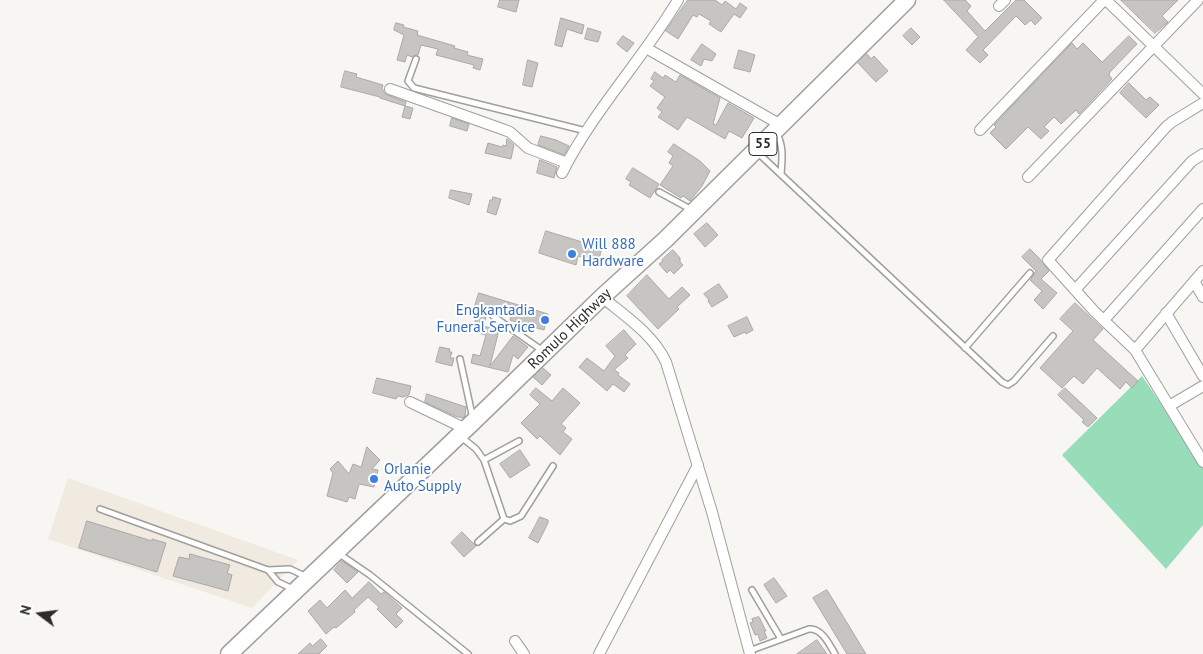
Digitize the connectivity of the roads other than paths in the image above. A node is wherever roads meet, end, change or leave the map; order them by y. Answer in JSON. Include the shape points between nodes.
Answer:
{"nodes":[{"id":1,"x":678,"y":0,"type":"edge"},
{"id":2,"x":907,"y":0,"type":"edge"},
{"id":3,"x":1105,"y":0,"type":"edge"},
{"id":4,"x":1198,"y":0,"type":"edge"},
{"id":5,"x":1155,"y":46,"type":"junction"},
{"id":6,"x":646,"y":48,"type":"junction"},
{"id":7,"x":416,"y":59,"type":"dead end"},
{"id":8,"x":390,"y":89,"type":"dead end"},
{"id":9,"x":1203,"y":94,"type":"edge"},
{"id":10,"x":1203,"y":103,"type":"edge"},
{"id":11,"x":778,"y":128,"type":"junction"},
{"id":12,"x":980,"y":130,"type":"dead end"},
{"id":13,"x":587,"y":131,"type":"junction"},
{"id":14,"x":756,"y":152,"type":"junction"},
{"id":15,"x":1203,"y":154,"type":"edge"},
{"id":16,"x":567,"y":163,"type":"junction"},
{"id":17,"x":562,"y":173,"type":"dead end"},
{"id":18,"x":780,"y":174,"type":"junction"},
{"id":19,"x":1028,"y":178,"type":"dead end"},
{"id":20,"x":659,"y":192,"type":"dead end"},
{"id":21,"x":1203,"y":209,"type":"edge"},
{"id":22,"x":695,"y":211,"type":"junction"},
{"id":23,"x":1203,"y":271,"type":"edge"},
{"id":24,"x":1030,"y":273,"type":"dead end"},
{"id":25,"x":1194,"y":281,"type":"junction"},
{"id":26,"x":1075,"y":290,"type":"junction"},
{"id":27,"x":602,"y":297,"type":"junction"},
{"id":28,"x":1203,"y":297,"type":"edge"},
{"id":29,"x":1166,"y":313,"type":"junction"},
{"id":30,"x":493,"y":316,"type":"dead end"},
{"id":31,"x":1104,"y":320,"type":"junction"},
{"id":32,"x":1053,"y":336,"type":"dead end"},
{"id":33,"x":965,"y":348,"type":"junction"},
{"id":34,"x":1135,"y":350,"type":"junction"},
{"id":35,"x":545,"y":352,"type":"junction"},
{"id":36,"x":460,"y":359,"type":"dead end"},
{"id":37,"x":1203,"y":376,"type":"edge"},
{"id":38,"x":1203,"y":386,"type":"edge"},
{"id":39,"x":410,"y":402,"type":"dead end"},
{"id":40,"x":1169,"y":406,"type":"junction"},
{"id":41,"x":466,"y":429,"type":"junction"},
{"id":42,"x":519,"y":442,"type":"dead end"},
{"id":43,"x":484,"y":460,"type":"junction"},
{"id":44,"x":1203,"y":462,"type":"edge"},
{"id":45,"x":698,"y":465,"type":"junction"},
{"id":46,"x":553,"y":466,"type":"dead end"},
{"id":47,"x":100,"y":509,"type":"dead end"},
{"id":48,"x":504,"y":519,"type":"junction"},
{"id":49,"x":478,"y":542,"type":"dead end"},
{"id":50,"x":337,"y":551,"type":"junction"},
{"id":51,"x":268,"y":570,"type":"junction"},
{"id":52,"x":308,"y":578,"type":"junction"},
{"id":53,"x":295,"y":590,"type":"junction"},
{"id":54,"x":752,"y":590,"type":"dead end"},
{"id":55,"x":781,"y":639,"type":"junction"},
{"id":56,"x":515,"y":641,"type":"dead end"},
{"id":57,"x":238,"y":651,"type":"edge"},
{"id":58,"x":749,"y":653,"type":"edge"},
{"id":59,"x":468,"y":654,"type":"edge"},
{"id":60,"x":524,"y":654,"type":"edge"},
{"id":61,"x":599,"y":654,"type":"edge"},
{"id":62,"x":836,"y":654,"type":"edge"}],
"edges":[{"from":1,"to":6,"type":"street"},
{"from":2,"to":11,"type":"highway","name":"Romulo Highway","number":"55"},
{"from":3,"to":5,"type":"street"},
{"from":3,"to":12,"type":"street"},
{"from":4,"to":5,"type":"street"},
{"from":5,"to":9,"type":"street"},
{"from":5,"to":19,"type":"street"},
{"from":6,"to":11,"type":"street"},
{"from":6,"to":13,"type":"street"},
{"from":7,"to":13,"type":"lane","via":[[408,81],[414,88]]},
{"from":8,"to":16,"type":"street","via":[[510,132],[528,148]]},
{"from":10,"to":26,"type":"street","via":[[1166,128],[1048,260]]},
{"from":11,"to":14,"type":"highway","name":"Romulo Highway","number":"55"},
{"from":11,"to":18,"type":"lane","via":[[782,147]]},
{"from":13,"to":16,"type":"street"},
{"from":14,"to":18,"type":"lane"},
{"from":14,"to":22,"type":"highway","name":"Romulo Highway","number":"55"},
{"from":15,"to":26,"type":"street","via":[[1192,161]]},
{"from":16,"to":17,"type":"street"},
{"from":18,"to":33,"type":"lane"},
{"from":20,"to":22,"type":"lane"},
{"from":21,"to":31,"type":"street"},
{"from":22,"to":27,"type":"highway","name":"Romulo Highway","number":"55"},
{"from":23,"to":25,"type":"street"},
{"from":24,"to":33,"type":"lane"},
{"from":25,"to":28,"type":"street"},
{"from":25,"to":29,"type":"street"},
{"from":26,"to":31,"type":"street"},
{"from":27,"to":35,"type":"highway","name":"Romulo Highway","number":"55"},
{"from":27,"to":45,"type":"street","via":[[660,349]]},
{"from":29,"to":34,"type":"street"},
{"from":29,"to":37,"type":"street"},
{"from":30,"to":35,"type":"lane"},
{"from":31,"to":34,"type":"street"},
{"from":32,"to":33,"type":"lane","via":[[1008,385]]},
{"from":34,"to":40,"type":"street"},
{"from":35,"to":41,"type":"highway","name":"Romulo Highway","number":"55"},
{"from":36,"to":41,"type":"lane"},
{"from":38,"to":40,"type":"street"},
{"from":39,"to":41,"type":"street"},
{"from":40,"to":44,"type":"street"},
{"from":41,"to":43,"type":"lane"},
{"from":41,"to":50,"type":"highway","name":"Romulo Highway","number":"55"},
{"from":42,"to":43,"type":"lane"},
{"from":43,"to":48,"type":"lane"},
{"from":45,"to":58,"type":"street"},
{"from":45,"to":61,"type":"street"},
{"from":46,"to":48,"type":"lane","via":[[521,516],[510,521]]},
{"from":47,"to":51,"type":"lane"},
{"from":48,"to":49,"type":"lane"},
{"from":50,"to":52,"type":"highway","name":"Romulo Highway","number":"55"},
{"from":50,"to":59,"type":"lane"},
{"from":51,"to":52,"type":"lane","via":[[290,569]]},
{"from":51,"to":53,"type":"lane","via":[[278,582]]},
{"from":52,"to":53,"type":"highway","name":"Romulo Highway","number":"55"},
{"from":53,"to":57,"type":"highway","name":"Romulo Highway","number":"55"},
{"from":54,"to":55,"type":"lane"},
{"from":55,"to":58,"type":"lane"},
{"from":55,"to":62,"type":"lane","via":[[815,628]]},
{"from":56,"to":60,"type":"street"}]}
